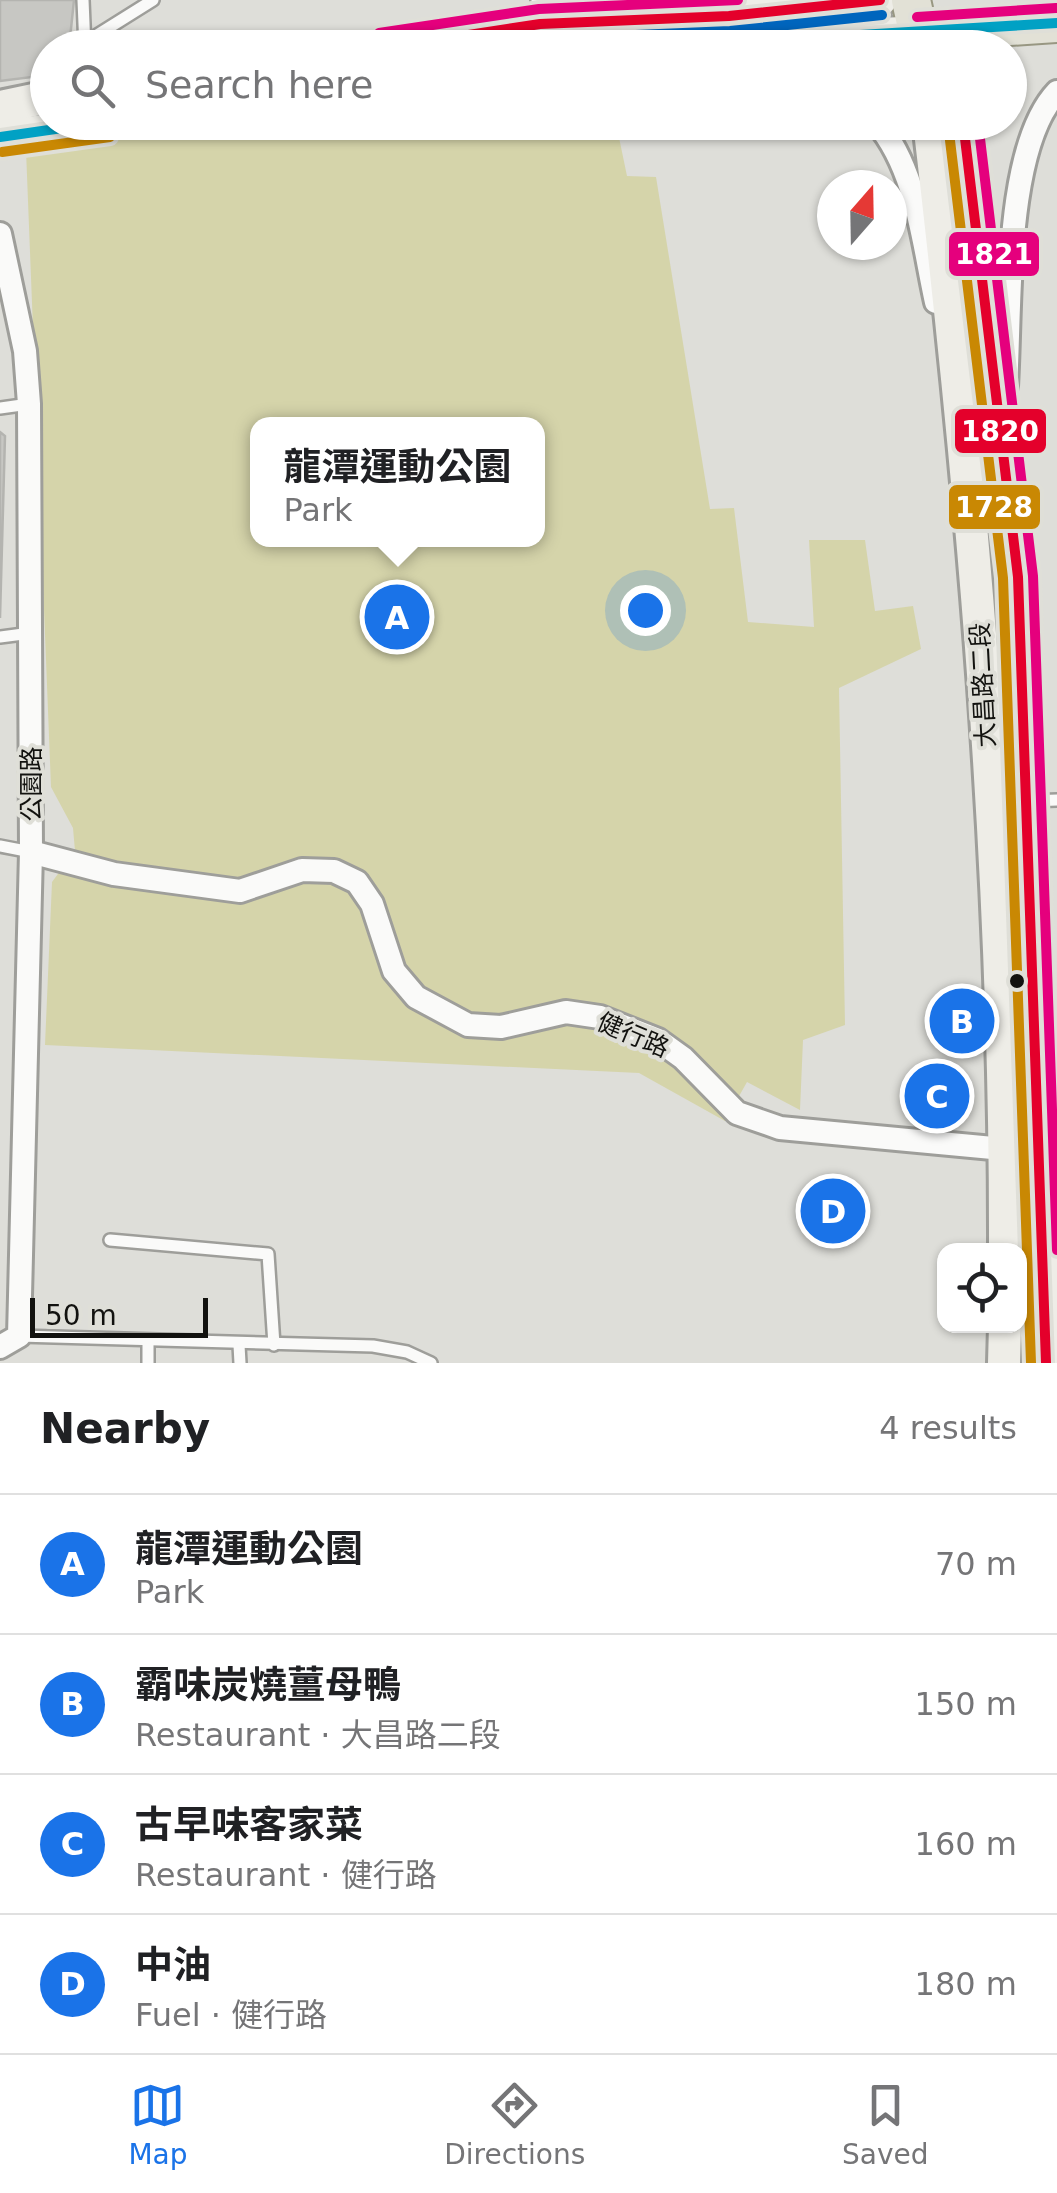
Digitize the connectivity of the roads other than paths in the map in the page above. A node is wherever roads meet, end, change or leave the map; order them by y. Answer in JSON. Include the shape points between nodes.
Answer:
{"nodes":[{"id":1,"x":83,"y":0,"type":"edge"},
{"id":2,"x":153,"y":0,"type":"edge"},
{"id":3,"x":880,"y":0,"type":"edge"},
{"id":4,"x":540,"y":24,"type":"edge"},
{"id":5,"x":1057,"y":24,"type":"edge"},
{"id":6,"x":933,"y":26,"type":"edge"},
{"id":7,"x":85,"y":30,"type":"edge"},
{"id":8,"x":108,"y":30,"type":"edge"},
{"id":9,"x":500,"y":30,"type":"edge"},
{"id":10,"x":876,"y":30,"type":"edge"},
{"id":11,"x":1057,"y":92,"type":"edge"},
{"id":12,"x":30,"y":101,"type":"edge"},
{"id":13,"x":0,"y":107,"type":"edge"},
{"id":14,"x":30,"y":134,"type":"edge"},
{"id":15,"x":0,"y":138,"type":"edge"},
{"id":16,"x":891,"y":140,"type":"edge"},
{"id":17,"x":931,"y":140,"type":"edge"},
{"id":18,"x":965,"y":140,"type":"edge"},
{"id":19,"x":0,"y":234,"type":"edge"},
{"id":20,"x":29,"y":404,"type":"junction"},
{"id":21,"x":0,"y":408,"type":"edge"},
{"id":22,"x":964,"y":426,"type":"junction"},
{"id":23,"x":1003,"y":430,"type":"junction"},
{"id":24,"x":31,"y":633,"type":"junction"},
{"id":25,"x":0,"y":636,"type":"edge"},
{"id":26,"x":1042,"y":801,"type":"edge"},
{"id":27,"x":0,"y":846,"type":"edge"},
{"id":28,"x":31,"y":852,"type":"junction"},
{"id":29,"x":1006,"y":1146,"type":"junction"},
{"id":30,"x":1049,"y":1152,"type":"edge"},
{"id":31,"x":110,"y":1240,"type":"dead end"},
{"id":32,"x":1005,"y":1243,"type":"edge"},
{"id":33,"x":1004,"y":1333,"type":"edge"},
{"id":34,"x":148,"y":1341,"type":"junction"},
{"id":35,"x":10,"y":1342,"type":"edge"},
{"id":36,"x":274,"y":1344,"type":"junction"},
{"id":37,"x":240,"y":1345,"type":"junction"},
{"id":38,"x":148,"y":1363,"type":"edge"},
{"id":39,"x":240,"y":1363,"type":"edge"},
{"id":40,"x":431,"y":1363,"type":"edge"},
{"id":41,"x":1004,"y":1363,"type":"edge"},
{"id":42,"x":1046,"y":1363,"type":"edge"}],
"edges":[{"from":1,"to":7,"type":"lane"},
{"from":2,"to":8,"type":"lane"},
{"from":3,"to":4,"type":"main road","via":[[729,16]]},
{"from":4,"to":9,"type":"main road"},
{"from":5,"to":6,"type":"main road"},
{"from":6,"to":10,"type":"main road"},
{"from":11,"to":23,"type":"street","via":[[1028,141],[1018,195]]},
{"from":12,"to":13,"type":"main road"},
{"from":14,"to":15,"type":"main road"},
{"from":16,"to":22,"type":"street","via":[[911,190]]},
{"from":17,"to":22,"type":"main road","name":"大昌路二段"},
{"from":18,"to":23,"type":"main road","name":"大昌路二段"},
{"from":19,"to":20,"type":"street","name":"公園路"},
{"from":20,"to":21,"type":"lane"},
{"from":20,"to":24,"type":"street","name":"公園路"},
{"from":22,"to":29,"type":"main road","name":"大昌路二段"},
{"from":23,"to":26,"type":"main road","name":"大昌路二段"},
{"from":24,"to":25,"type":"lane"},
{"from":24,"to":28,"type":"street","name":"公園路"},
{"from":26,"to":30,"type":"main road","name":"大昌路二段"},
{"from":27,"to":28,"type":"lane"},
{"from":28,"to":29,"type":"street","name":"健行路","via":[[114,874],[240,891],[302,870],[334,871],[356,882],[372,904],[394,971],[416,998],[468,1025],[501,1027],[566,1012],[600,1017],[658,1040],[738,1113],[780,1128]]},
{"from":28,"to":35,"type":"street","name":"公園路"},
{"from":29,"to":30,"type":"street","name":"健行路"},
{"from":29,"to":32,"type":"main road","name":"大昌路二段"},
{"from":30,"to":42,"type":"main road","name":"大昌路二段"},
{"from":31,"to":36,"type":"lane","via":[[268,1254]]},
{"from":33,"to":41,"type":"main road"},
{"from":34,"to":35,"type":"lane"},
{"from":34,"to":37,"type":"lane"},
{"from":34,"to":38,"type":"lane"},
{"from":36,"to":37,"type":"lane"},
{"from":36,"to":40,"type":"lane","via":[[373,1346]]},
{"from":37,"to":39,"type":"lane"}]}
